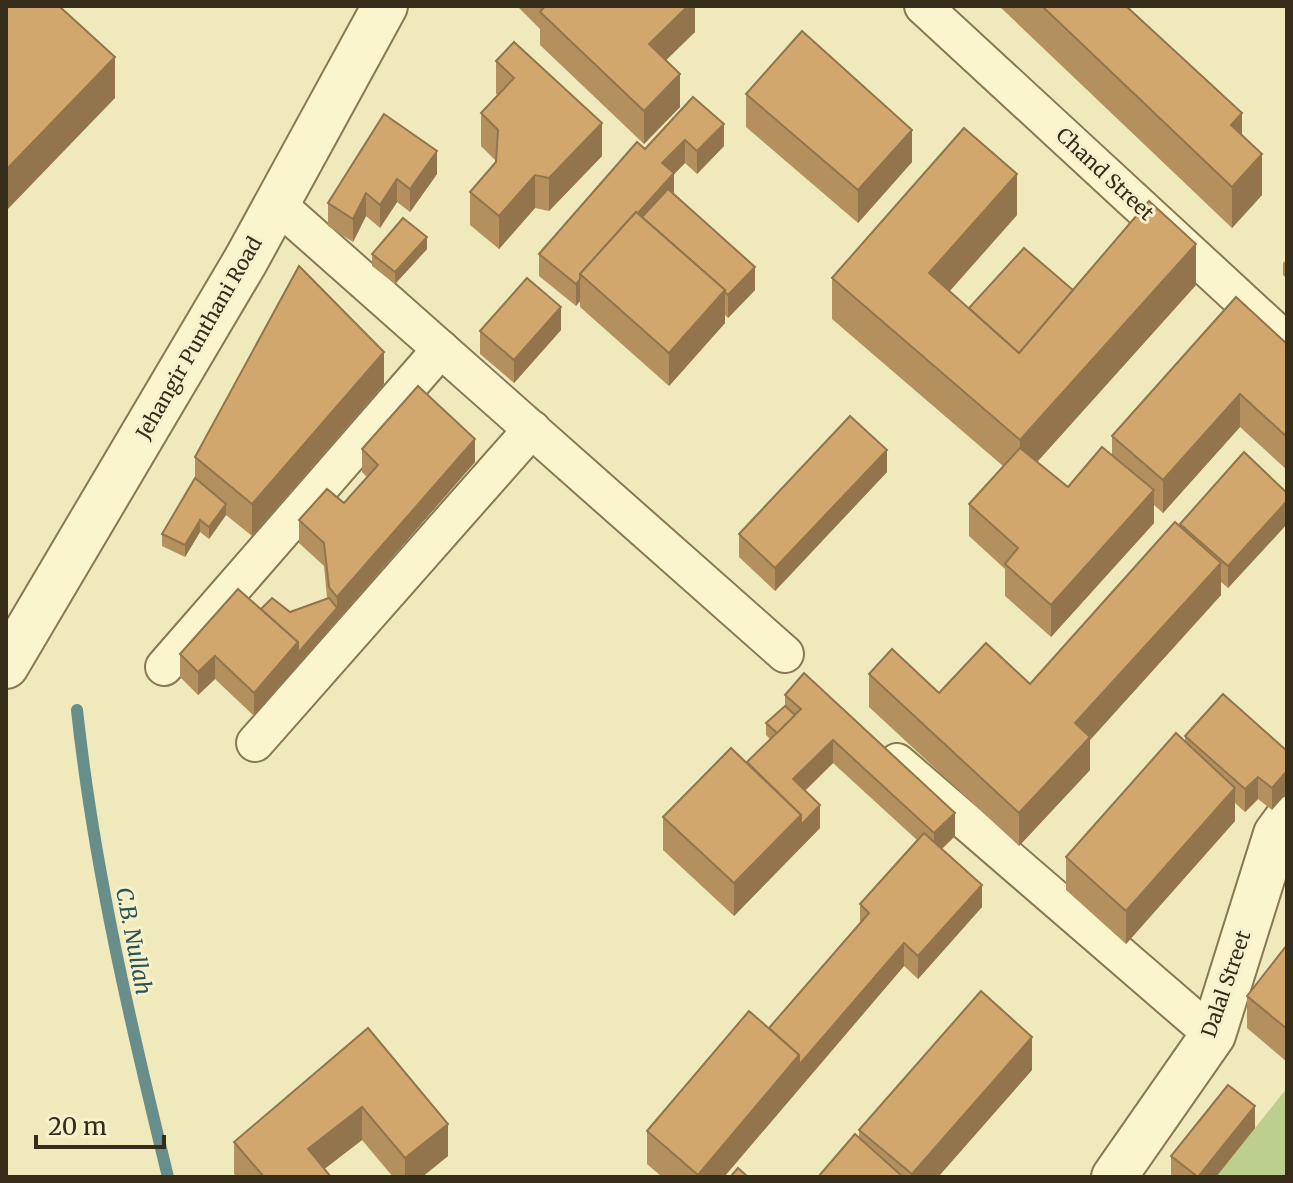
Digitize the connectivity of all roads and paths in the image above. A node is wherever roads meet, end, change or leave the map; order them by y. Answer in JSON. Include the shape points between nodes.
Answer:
{"nodes":[{"id":1,"x":385,"y":6,"type":"edge"},
{"id":2,"x":923,"y":6,"type":"edge"},
{"id":3,"x":277,"y":204,"type":"junction"},
{"id":4,"x":1287,"y":342,"type":"edge"},
{"id":5,"x":441,"y":349,"type":"junction"},
{"id":6,"x":532,"y":429,"type":"junction"},
{"id":7,"x":785,"y":654,"type":"dead end"},
{"id":8,"x":6,"y":666,"type":"edge"},
{"id":9,"x":164,"y":667,"type":"dead end"},
{"id":10,"x":871,"y":739,"type":"edge"},
{"id":11,"x":255,"y":743,"type":"dead end"},
{"id":12,"x":1287,"y":819,"type":"edge"},
{"id":13,"x":1213,"y":1035,"type":"junction"},
{"id":14,"x":1114,"y":1177,"type":"edge"}],
"edges":[{"from":1,"to":3,"type":"street","name":"Jehangir Punthani Road"},
{"from":2,"to":4,"type":"street","name":"Chand Street"},
{"from":3,"to":5,"type":"street"},
{"from":3,"to":8,"type":"street","name":"Jehangir Punthani Road"},
{"from":5,"to":6,"type":"street"},
{"from":5,"to":9,"type":"street"},
{"from":6,"to":7,"type":"street"},
{"from":6,"to":11,"type":"street"},
{"from":10,"to":13,"type":"street"},
{"from":12,"to":13,"type":"street","name":"Dalal Street","via":[[1276,834]]},
{"from":13,"to":14,"type":"street","name":"Dalal Street"}]}
